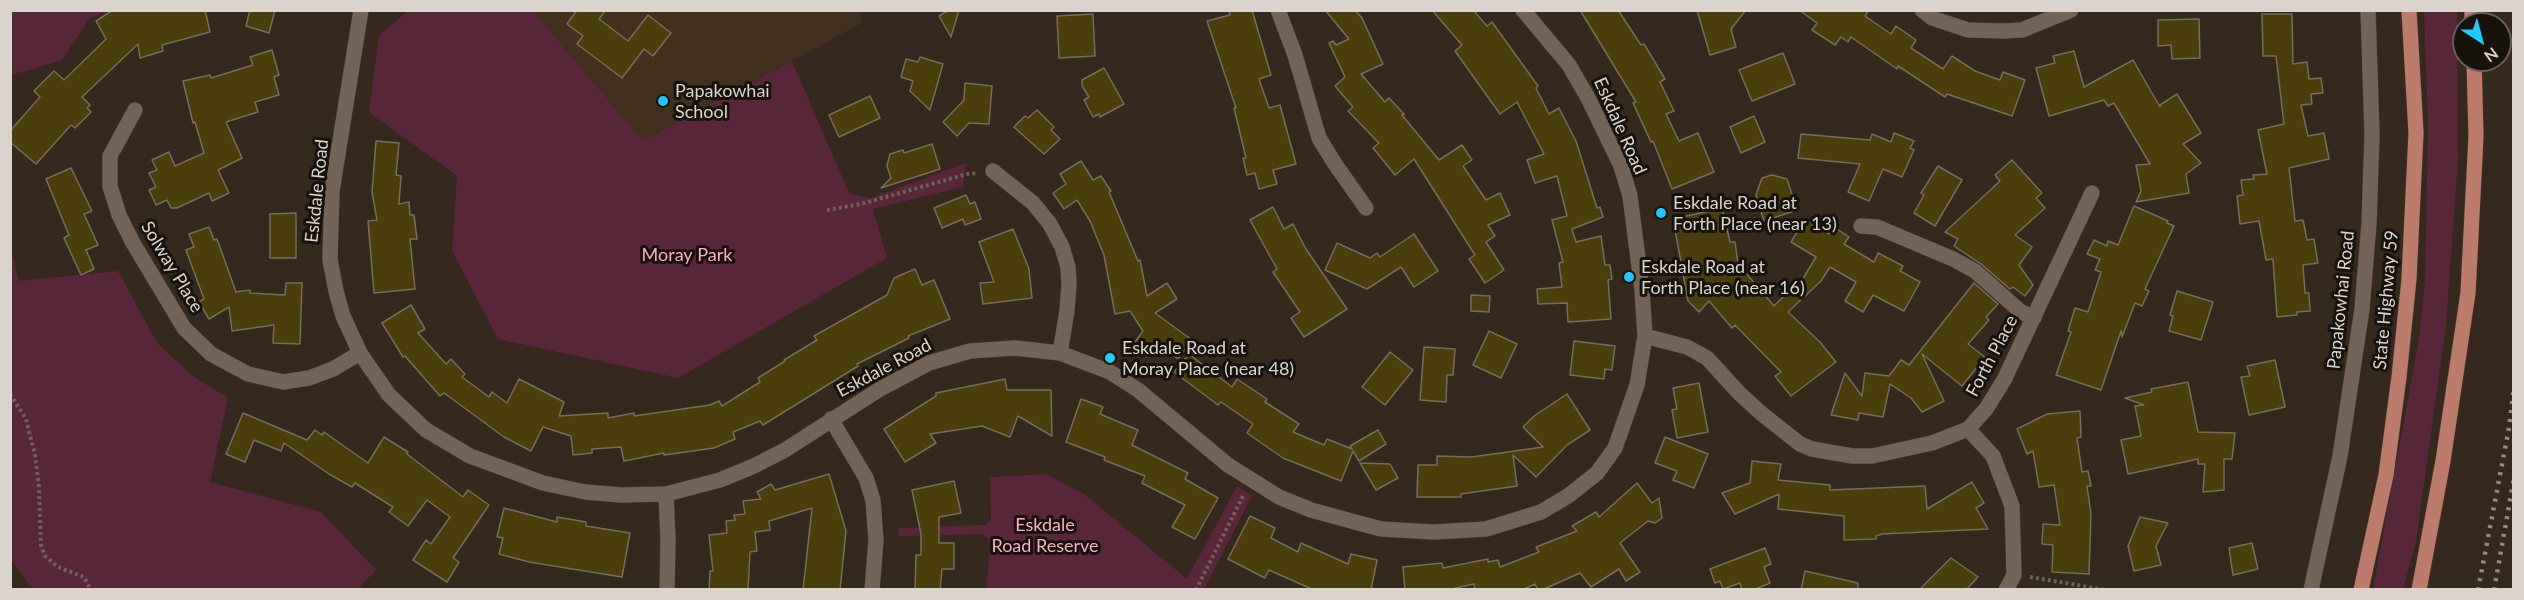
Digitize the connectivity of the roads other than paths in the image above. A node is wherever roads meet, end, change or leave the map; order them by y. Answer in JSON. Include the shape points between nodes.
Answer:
{"nodes":[{"id":1,"x":361,"y":10,"type":"edge"},
{"id":2,"x":1278,"y":10,"type":"edge"},
{"id":3,"x":1522,"y":10,"type":"edge"},
{"id":4,"x":1922,"y":10,"type":"edge"},
{"id":5,"x":2071,"y":10,"type":"edge"},
{"id":6,"x":2368,"y":10,"type":"edge"},
{"id":7,"x":2409,"y":10,"type":"edge"},
{"id":8,"x":2474,"y":72,"type":"edge"},
{"id":9,"x":135,"y":110,"type":"dead end"},
{"id":10,"x":993,"y":171,"type":"road end"},
{"id":11,"x":2092,"y":193,"type":"dead end"},
{"id":12,"x":1366,"y":208,"type":"dead end"},
{"id":13,"x":1861,"y":226,"type":"dead end"},
{"id":14,"x":2034,"y":318,"type":"junction"},
{"id":15,"x":1645,"y":336,"type":"junction"},
{"id":16,"x":360,"y":353,"type":"junction"},
{"id":17,"x":1060,"y":353,"type":"junction"},
{"id":18,"x":831,"y":419,"type":"junction"},
{"id":19,"x":1968,"y":429,"type":"junction"},
{"id":20,"x":666,"y":494,"type":"junction"},
{"id":21,"x":666,"y":590,"type":"edge"},
{"id":22,"x":872,"y":590,"type":"edge"},
{"id":23,"x":2006,"y":590,"type":"edge"},
{"id":24,"x":2311,"y":590,"type":"edge"},
{"id":25,"x":2361,"y":590,"type":"edge"},
{"id":26,"x":2419,"y":590,"type":"edge"}],
"edges":[{"from":1,"to":16,"type":"street","name":"Eskdale Road","via":[[330,231],[336,291]]},
{"from":2,"to":12,"type":"street","via":[[1319,138]]},
{"from":3,"to":15,"type":"street","name":"Eskdale Road","via":[[1573,71],[1621,166],[1640,260]]},
{"from":4,"to":5,"type":"street","via":[[1932,18],[1968,30],[2003,31],[2022,30]]},
{"from":6,"to":24,"type":"street","name":"Papakowhai Road","via":[[2372,135],[2362,309],[2340,456]]},
{"from":7,"to":25,"type":"main road","name":"State Highway 59","via":[[2416,133],[2409,279],[2386,475]]},
{"from":8,"to":26,"type":"main road","via":[[2476,136],[2468,293]]},
{"from":9,"to":16,"type":"street","name":"Solway Place","via":[[110,156],[110,186],[133,243],[184,328],[212,354],[248,374],[283,382],[333,369]]},
{"from":10,"to":17,"type":"street","via":[[1033,203],[1062,247],[1069,284]]},
{"from":11,"to":14,"type":"street","name":"Forth Place"},
{"from":13,"to":14,"type":"street","via":[[1877,227],[1953,259],[1975,271],[2020,311]]},
{"from":14,"to":19,"type":"street","name":"Forth Place","via":[[2004,380]]},
{"from":15,"to":17,"type":"street","name":"Eskdale Road","via":[[1627,418],[1615,448],[1597,473],[1541,512],[1486,529],[1434,532],[1381,529],[1279,497],[1228,465],[1138,390],[1110,372]]},
{"from":15,"to":19,"type":"street","via":[[1687,347],[1707,358],[1762,414],[1812,449],[1872,456],[1907,450]]},
{"from":16,"to":20,"type":"street","name":"Eskdale Road","via":[[409,416],[470,456],[543,483],[585,492]]},
{"from":17,"to":18,"type":"street","name":"Eskdale Road","via":[[991,348],[946,357],[910,373]]},
{"from":18,"to":20,"type":"street","name":"Eskdale Road","via":[[754,466],[720,480]]},
{"from":18,"to":22,"type":"street","via":[[866,478],[873,500],[876,540]]},
{"from":19,"to":23,"type":"street","via":[[1993,456],[2012,506],[2014,575]]},
{"from":20,"to":21,"type":"street"}]}
